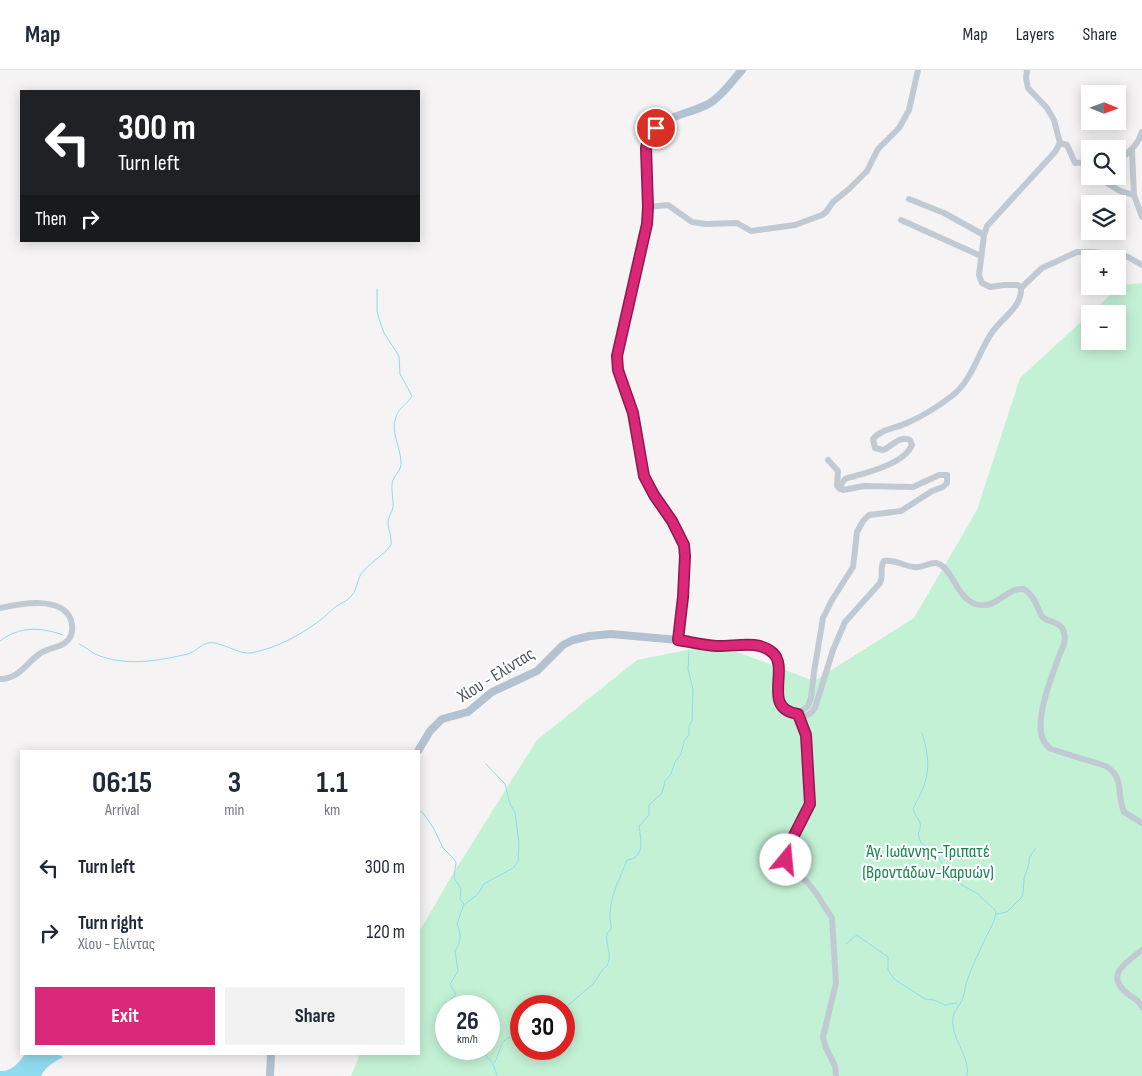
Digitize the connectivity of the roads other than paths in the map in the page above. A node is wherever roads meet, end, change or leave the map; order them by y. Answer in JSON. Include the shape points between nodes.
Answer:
{"nodes":[{"id":1,"x":742,"y":70,"type":"edge"},
{"id":2,"x":918,"y":70,"type":"edge"},
{"id":3,"x":1027,"y":70,"type":"edge"},
{"id":4,"x":1142,"y":132,"type":"edge"},
{"id":5,"x":1060,"y":143,"type":"junction"},
{"id":6,"x":1132,"y":150,"type":"junction"},
{"id":7,"x":1126,"y":154,"type":"edge"},
{"id":8,"x":1081,"y":163,"type":"edge"},
{"id":9,"x":1111,"y":185,"type":"edge"},
{"id":10,"x":1134,"y":195,"type":"junction"},
{"id":11,"x":1142,"y":196,"type":"edge"},
{"id":12,"x":908,"y":199,"type":"dead end"},
{"id":13,"x":1136,"y":203,"type":"junction"},
{"id":14,"x":648,"y":207,"type":"junction"},
{"id":15,"x":1142,"y":217,"type":"edge"},
{"id":16,"x":901,"y":220,"type":"dead end"},
{"id":17,"x":984,"y":235,"type":"junction"},
{"id":18,"x":981,"y":256,"type":"junction"},
{"id":19,"x":1142,"y":265,"type":"edge"},
{"id":20,"x":1021,"y":288,"type":"junction"},
{"id":21,"x":828,"y":460,"type":"dead end"},
{"id":22,"x":841,"y":489,"type":"junction"},
{"id":23,"x":0,"y":608,"type":"edge"},
{"id":24,"x":678,"y":640,"type":"junction"},
{"id":25,"x":0,"y":680,"type":"edge"},
{"id":26,"x":800,"y":717,"type":"junction"},
{"id":27,"x":419,"y":750,"type":"edge"},
{"id":28,"x":1142,"y":823,"type":"edge"},
{"id":29,"x":1142,"y":950,"type":"edge"},
{"id":30,"x":1142,"y":1007,"type":"edge"},
{"id":31,"x":271,"y":1055,"type":"edge"},
{"id":32,"x":270,"y":1076,"type":"edge"},
{"id":33,"x":836,"y":1076,"type":"edge"}],
"edges":[{"from":1,"to":14,"type":"main road","via":[[710,103],[660,124],[650,134],[646,144]]},
{"from":2,"to":14,"type":"street","via":[[909,110],[899,128],[878,149],[867,171],[822,215],[795,225],[751,231],[737,223],[692,222],[670,206]]},
{"from":3,"to":5,"type":"street","via":[[1026,85],[1051,114]]},
{"from":4,"to":6,"type":"street"},
{"from":5,"to":8,"type":"street","via":[[1067,146],[1075,163]]},
{"from":5,"to":17,"type":"street","via":[[992,220]]},
{"from":6,"to":7,"type":"street"},
{"from":6,"to":10,"type":"street"},
{"from":9,"to":10,"type":"street"},
{"from":10,"to":13,"type":"street"},
{"from":11,"to":13,"type":"street"},
{"from":12,"to":17,"type":"street","via":[[944,213]]},
{"from":13,"to":15,"type":"street"},
{"from":14,"to":24,"type":"main road","via":[[646,236],[617,356],[633,413],[644,476],[684,545]]},
{"from":16,"to":18,"type":"street"},
{"from":17,"to":18,"type":"street"},
{"from":18,"to":20,"type":"street","via":[[979,275],[982,282],[990,287],[1011,284]]},
{"from":19,"to":20,"type":"street","via":[[1115,254],[1077,252],[1042,268]]},
{"from":20,"to":22,"type":"street","via":[[1017,304],[992,332],[961,388],[928,412],[873,439],[875,448],[879,450],[907,438],[912,445],[908,452],[893,463],[845,479]]},
{"from":21,"to":22,"type":"street","via":[[838,471],[837,486]]},
{"from":22,"to":26,"type":"street","via":[[913,487],[939,475],[948,477],[943,487],[904,510],[869,515],[862,521],[857,532],[853,567],[823,618],[811,698]]},
{"from":23,"to":25,"type":"street","via":[[30,602],[55,606],[70,618],[72,631],[64,643],[41,653],[13,677]]},
{"from":24,"to":26,"type":"street","via":[[717,646],[750,644],[769,650],[778,662],[780,702],[787,711]]},
{"from":24,"to":27,"type":"main road","name":"Χίου - Ελίντας","via":[[611,634],[573,640],[537,671],[492,692],[468,712],[442,719]]},
{"from":26,"to":28,"type":"street","via":[[815,708],[845,622],[883,578],[884,561],[913,567],[940,564],[960,593],[977,604],[994,604],[1012,591],[1024,589],[1033,596],[1041,615],[1061,626],[1065,634],[1047,691],[1040,730],[1044,743],[1051,749],[1112,770],[1118,777],[1124,812]]},
{"from":26,"to":33,"type":"street","via":[[806,735],[810,804],[785,858],[826,905],[832,918],[836,982],[823,1037]]},
{"from":29,"to":30,"type":"street","via":[[1121,967],[1117,977],[1121,988]]},
{"from":31,"to":32,"type":"main road"}]}
